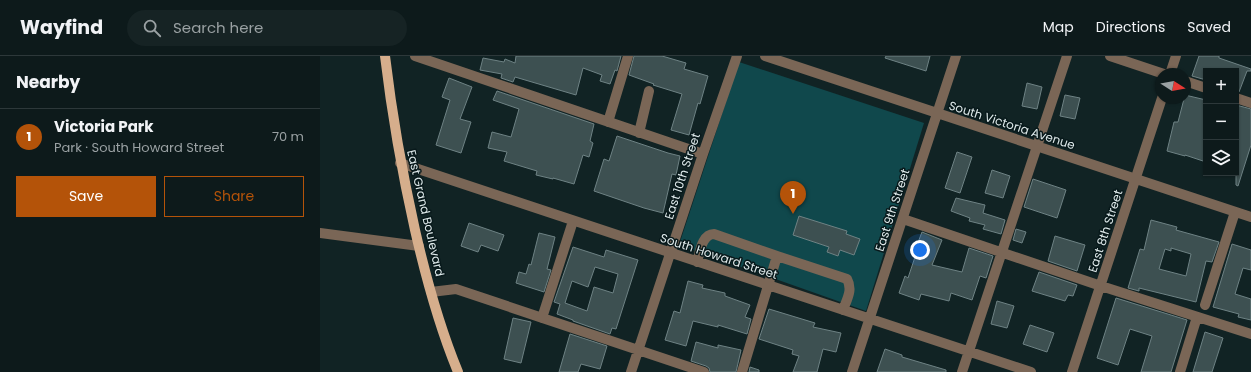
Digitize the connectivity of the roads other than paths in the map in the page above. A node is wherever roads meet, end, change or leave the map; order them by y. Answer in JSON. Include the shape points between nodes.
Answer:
{"nodes":[{"id":1,"x":385,"y":56,"type":"edge"},
{"id":2,"x":415,"y":56,"type":"edge"},
{"id":3,"x":628,"y":56,"type":"edge"},
{"id":4,"x":736,"y":56,"type":"edge"},
{"id":5,"x":765,"y":56,"type":"edge"},
{"id":6,"x":956,"y":56,"type":"edge"},
{"id":7,"x":1067,"y":56,"type":"edge"},
{"id":8,"x":1110,"y":56,"type":"edge"},
{"id":9,"x":1176,"y":56,"type":"edge"},
{"id":10,"x":1172,"y":68,"type":"edge"},
{"id":11,"x":1155,"y":71,"type":"edge"},
{"id":12,"x":1191,"y":83,"type":"edge"},
{"id":13,"x":1203,"y":87,"type":"edge"},
{"id":14,"x":648,"y":91,"type":"dead end"},
{"id":15,"x":1239,"y":99,"type":"edge"},
{"id":16,"x":1251,"y":103,"type":"edge"},
{"id":17,"x":1160,"y":104,"type":"edge"},
{"id":18,"x":938,"y":114,"type":"junction"},
{"id":19,"x":608,"y":122,"type":"junction"},
{"id":20,"x":639,"y":133,"type":"junction"},
{"id":21,"x":1037,"y":147,"type":"junction"},
{"id":22,"x":703,"y":154,"type":"junction"},
{"id":23,"x":400,"y":163,"type":"junction"},
{"id":24,"x":1136,"y":179,"type":"junction"},
{"id":25,"x":1236,"y":212,"type":"junction"},
{"id":26,"x":1251,"y":218,"type":"edge"},
{"id":27,"x":903,"y":219,"type":"junction"},
{"id":28,"x":573,"y":221,"type":"junction"},
{"id":29,"x":320,"y":233,"type":"edge"},
{"id":30,"x":419,"y":246,"type":"junction"},
{"id":31,"x":1002,"y":252,"type":"junction"},
{"id":32,"x":670,"y":253,"type":"junction"},
{"id":33,"x":777,"y":256,"type":"junction"},
{"id":34,"x":697,"y":262,"type":"junction"},
{"id":35,"x":769,"y":286,"type":"junction"},
{"id":36,"x":1101,"y":286,"type":"junction"},
{"id":37,"x":431,"y":292,"type":"junction"},
{"id":38,"x":1205,"y":306,"type":"dead end"},
{"id":39,"x":843,"y":310,"type":"junction"},
{"id":40,"x":1196,"y":317,"type":"junction"},
{"id":41,"x":542,"y":318,"type":"junction"},
{"id":42,"x":870,"y":319,"type":"junction"},
{"id":43,"x":1251,"y":334,"type":"edge"},
{"id":44,"x":638,"y":350,"type":"junction"},
{"id":45,"x":969,"y":352,"type":"junction"},
{"id":46,"x":458,"y":372,"type":"edge"},
{"id":47,"x":631,"y":372,"type":"edge"},
{"id":48,"x":704,"y":372,"type":"edge"},
{"id":49,"x":742,"y":372,"type":"edge"},
{"id":50,"x":852,"y":372,"type":"edge"},
{"id":51,"x":962,"y":372,"type":"edge"},
{"id":52,"x":1031,"y":372,"type":"edge"},
{"id":53,"x":1072,"y":372,"type":"edge"},
{"id":54,"x":1180,"y":372,"type":"edge"}],
"edges":[{"from":1,"to":23,"type":"main road","name":"East Grand Boulevard"},
{"from":2,"to":19,"type":"street"},
{"from":3,"to":19,"type":"street"},
{"from":4,"to":22,"type":"street","name":"East 10th Street"},
{"from":5,"to":18,"type":"street","name":"South Victoria Avenue"},
{"from":6,"to":18,"type":"street","name":"East 9th Street"},
{"from":7,"to":21,"type":"street"},
{"from":8,"to":11,"type":"street"},
{"from":9,"to":10,"type":"street"},
{"from":12,"to":13,"type":"street"},
{"from":14,"to":20,"type":"street"},
{"from":15,"to":16,"type":"street"},
{"from":17,"to":24,"type":"street","name":"East 8th Street"},
{"from":18,"to":21,"type":"street","name":"South Victoria Avenue"},
{"from":18,"to":27,"type":"street","name":"East 9th Street"},
{"from":19,"to":20,"type":"street"},
{"from":20,"to":22,"type":"street"},
{"from":21,"to":24,"type":"street","name":"South Victoria Avenue"},
{"from":21,"to":31,"type":"street"},
{"from":22,"to":32,"type":"street","name":"East 10th Street"},
{"from":23,"to":28,"type":"street","name":"South Howard Street"},
{"from":23,"to":30,"type":"main road","name":"East Grand Boulevard"},
{"from":24,"to":25,"type":"street","name":"South Victoria Avenue"},
{"from":24,"to":36,"type":"street","name":"East 8th Street"},
{"from":25,"to":26,"type":"street","name":"South Victoria Avenue"},
{"from":25,"to":38,"type":"street"},
{"from":27,"to":31,"type":"street"},
{"from":27,"to":42,"type":"street","name":"East 9th Street"},
{"from":28,"to":32,"type":"street","name":"South Howard Street"},
{"from":28,"to":41,"type":"street"},
{"from":29,"to":30,"type":"street"},
{"from":30,"to":37,"type":"main road","name":"East Grand Boulevard"},
{"from":31,"to":36,"type":"street"},
{"from":31,"to":45,"type":"street"},
{"from":32,"to":34,"type":"street","name":"South Howard Street"},
{"from":32,"to":44,"type":"street","name":"East 10th Street"},
{"from":33,"to":34,"type":"street","via":[[710,234],[706,237]]},
{"from":33,"to":35,"type":"street"},
{"from":33,"to":39,"type":"street","via":[[847,279],[850,290]]},
{"from":34,"to":35,"type":"street","name":"South Howard Street"},
{"from":35,"to":39,"type":"street","name":"South Howard Street"},
{"from":35,"to":49,"type":"street"},
{"from":36,"to":40,"type":"street"},
{"from":36,"to":53,"type":"street","name":"East 8th Street"},
{"from":37,"to":41,"type":"street","via":[[456,289]]},
{"from":37,"to":46,"type":"main road","name":"East Grand Boulevard"},
{"from":39,"to":42,"type":"street","name":"South Howard Street"},
{"from":40,"to":43,"type":"street"},
{"from":40,"to":54,"type":"street"},
{"from":41,"to":44,"type":"street"},
{"from":42,"to":45,"type":"street","name":"South Howard Street"},
{"from":42,"to":50,"type":"street","name":"East 9th Street"},
{"from":44,"to":47,"type":"street","name":"East 10th Street"},
{"from":44,"to":48,"type":"street"},
{"from":45,"to":51,"type":"street"},
{"from":45,"to":52,"type":"street","name":"South Howard Street"}]}
